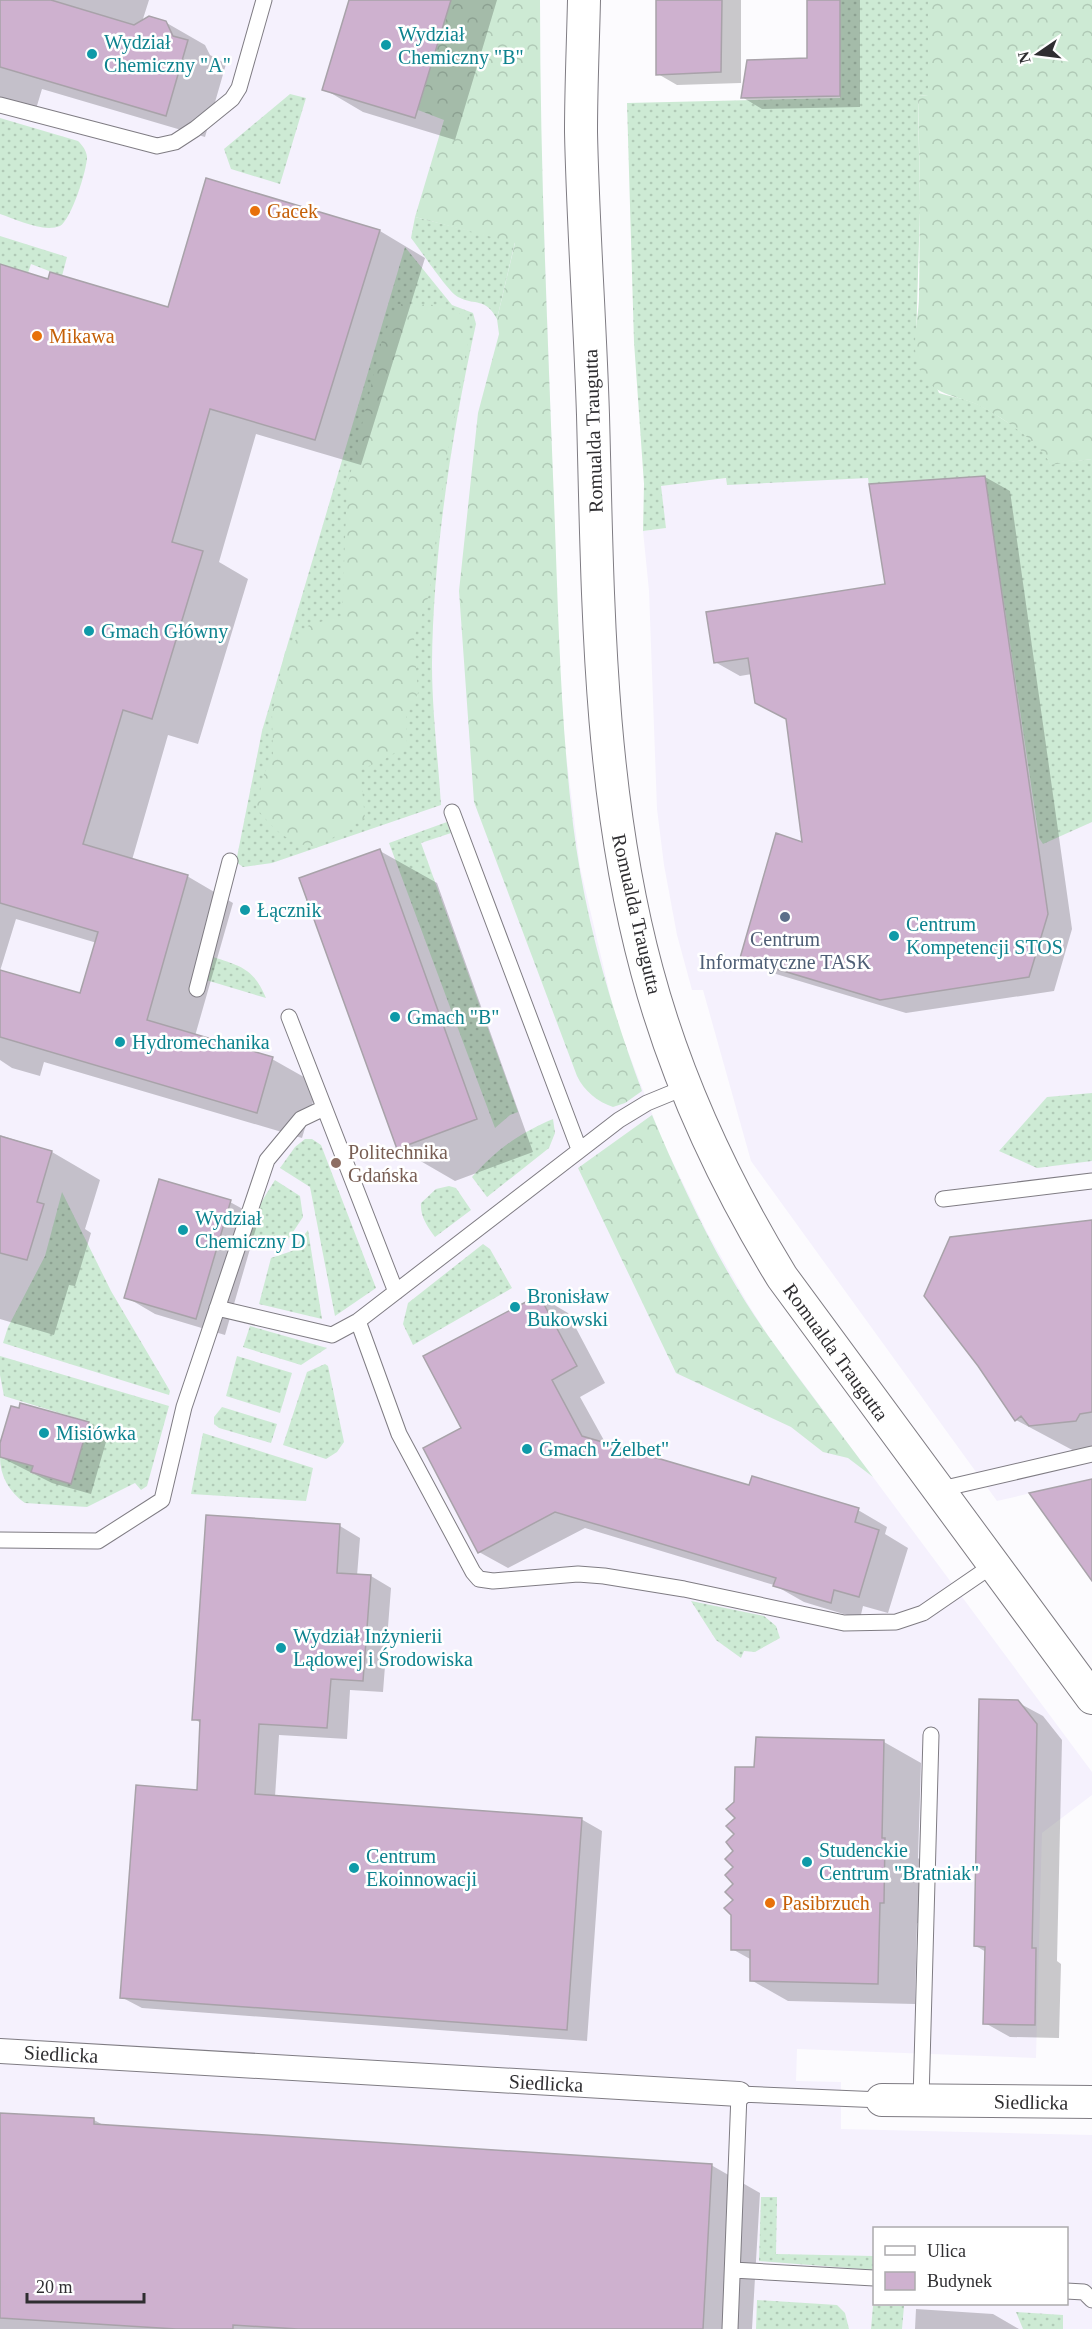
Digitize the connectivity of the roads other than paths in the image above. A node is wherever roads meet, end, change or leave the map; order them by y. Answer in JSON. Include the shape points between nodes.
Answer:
{"nodes":[{"id":1,"x":264,"y":0,"type":"edge"},
{"id":2,"x":584,"y":0,"type":"edge"},
{"id":3,"x":0,"y":105,"type":"edge"},
{"id":4,"x":452,"y":812,"type":"dead end"},
{"id":5,"x":230,"y":861,"type":"dead end"},
{"id":6,"x":197,"y":989,"type":"dead end"},
{"id":7,"x":289,"y":1017,"type":"dead end"},
{"id":8,"x":686,"y":1087,"type":"junction"},
{"id":9,"x":324,"y":1108,"type":"junction"},
{"id":10,"x":579,"y":1149,"type":"junction"},
{"id":11,"x":1092,"y":1181,"type":"edge"},
{"id":12,"x":943,"y":1199,"type":"dead end"},
{"id":13,"x":396,"y":1292,"type":"junction"},
{"id":14,"x":217,"y":1308,"type":"junction"},
{"id":15,"x":358,"y":1321,"type":"junction"},
{"id":16,"x":1092,"y":1454,"type":"edge"},
{"id":17,"x":937,"y":1490,"type":"junction"},
{"id":18,"x":0,"y":1539,"type":"edge"},
{"id":19,"x":993,"y":1565,"type":"junction"},
{"id":20,"x":1092,"y":1698,"type":"edge"},
{"id":21,"x":931,"y":1735,"type":"dead end"},
{"id":22,"x":0,"y":2051,"type":"edge"},
{"id":23,"x":739,"y":2094,"type":"junction"},
{"id":24,"x":882,"y":2100,"type":"joint"},
{"id":25,"x":921,"y":2100,"type":"junction"},
{"id":26,"x":1092,"y":2102,"type":"edge"},
{"id":27,"x":733,"y":2270,"type":"junction"},
{"id":28,"x":873,"y":2278,"type":"edge"},
{"id":29,"x":1068,"y":2290,"type":"edge"},
{"id":30,"x":1092,"y":2300,"type":"edge"},
{"id":31,"x":730,"y":2329,"type":"edge"}],
"edges":[{"from":1,"to":3,"type":"lane","via":[[239,88],[232,99],[175,142],[148,146]]},
{"from":2,"to":8,"type":"street","name":"Romualda Traugutta","via":[[581,132],[601,667],[609,758],[619,841],[647,971]]},
{"from":4,"to":10,"type":"lane"},
{"from":5,"to":6,"type":"lane"},
{"from":7,"to":9,"type":"lane"},
{"from":8,"to":10,"type":"lane","via":[[647,1103]]},
{"from":8,"to":17,"type":"street","name":"Romualda Traugutta","via":[[736,1196],[782,1277]]},
{"from":9,"to":13,"type":"lane"},
{"from":9,"to":14,"type":"lane","via":[[301,1119],[267,1160]]},
{"from":10,"to":13,"type":"lane"},
{"from":11,"to":12,"type":"lane"},
{"from":13,"to":15,"type":"lane"},
{"from":14,"to":15,"type":"lane","via":[[332,1335]]},
{"from":14,"to":18,"type":"lane","via":[[184,1407],[162,1500],[98,1541]]},
{"from":15,"to":19,"type":"lane","via":[[399,1434],[479,1579],[604,1576],[844,1623],[896,1622],[923,1614]]},
{"from":16,"to":17,"type":"lane"},
{"from":17,"to":19,"type":"street","name":"Romualda Traugutta"},
{"from":19,"to":20,"type":"street","name":"Romualda Traugutta"},
{"from":21,"to":25,"type":"lane"},
{"from":22,"to":23,"type":"street","name":"Siedlicka"},
{"from":23,"to":24,"type":"lane","name":"Siedlicka"},
{"from":23,"to":27,"type":"lane"},
{"from":24,"to":25,"type":"street","name":"Siedlicka"},
{"from":25,"to":26,"type":"street","name":"Siedlicka"},
{"from":27,"to":28,"type":"lane"},
{"from":27,"to":31,"type":"lane"},
{"from":29,"to":30,"type":"lane","via":[[1084,2292]]}]}
